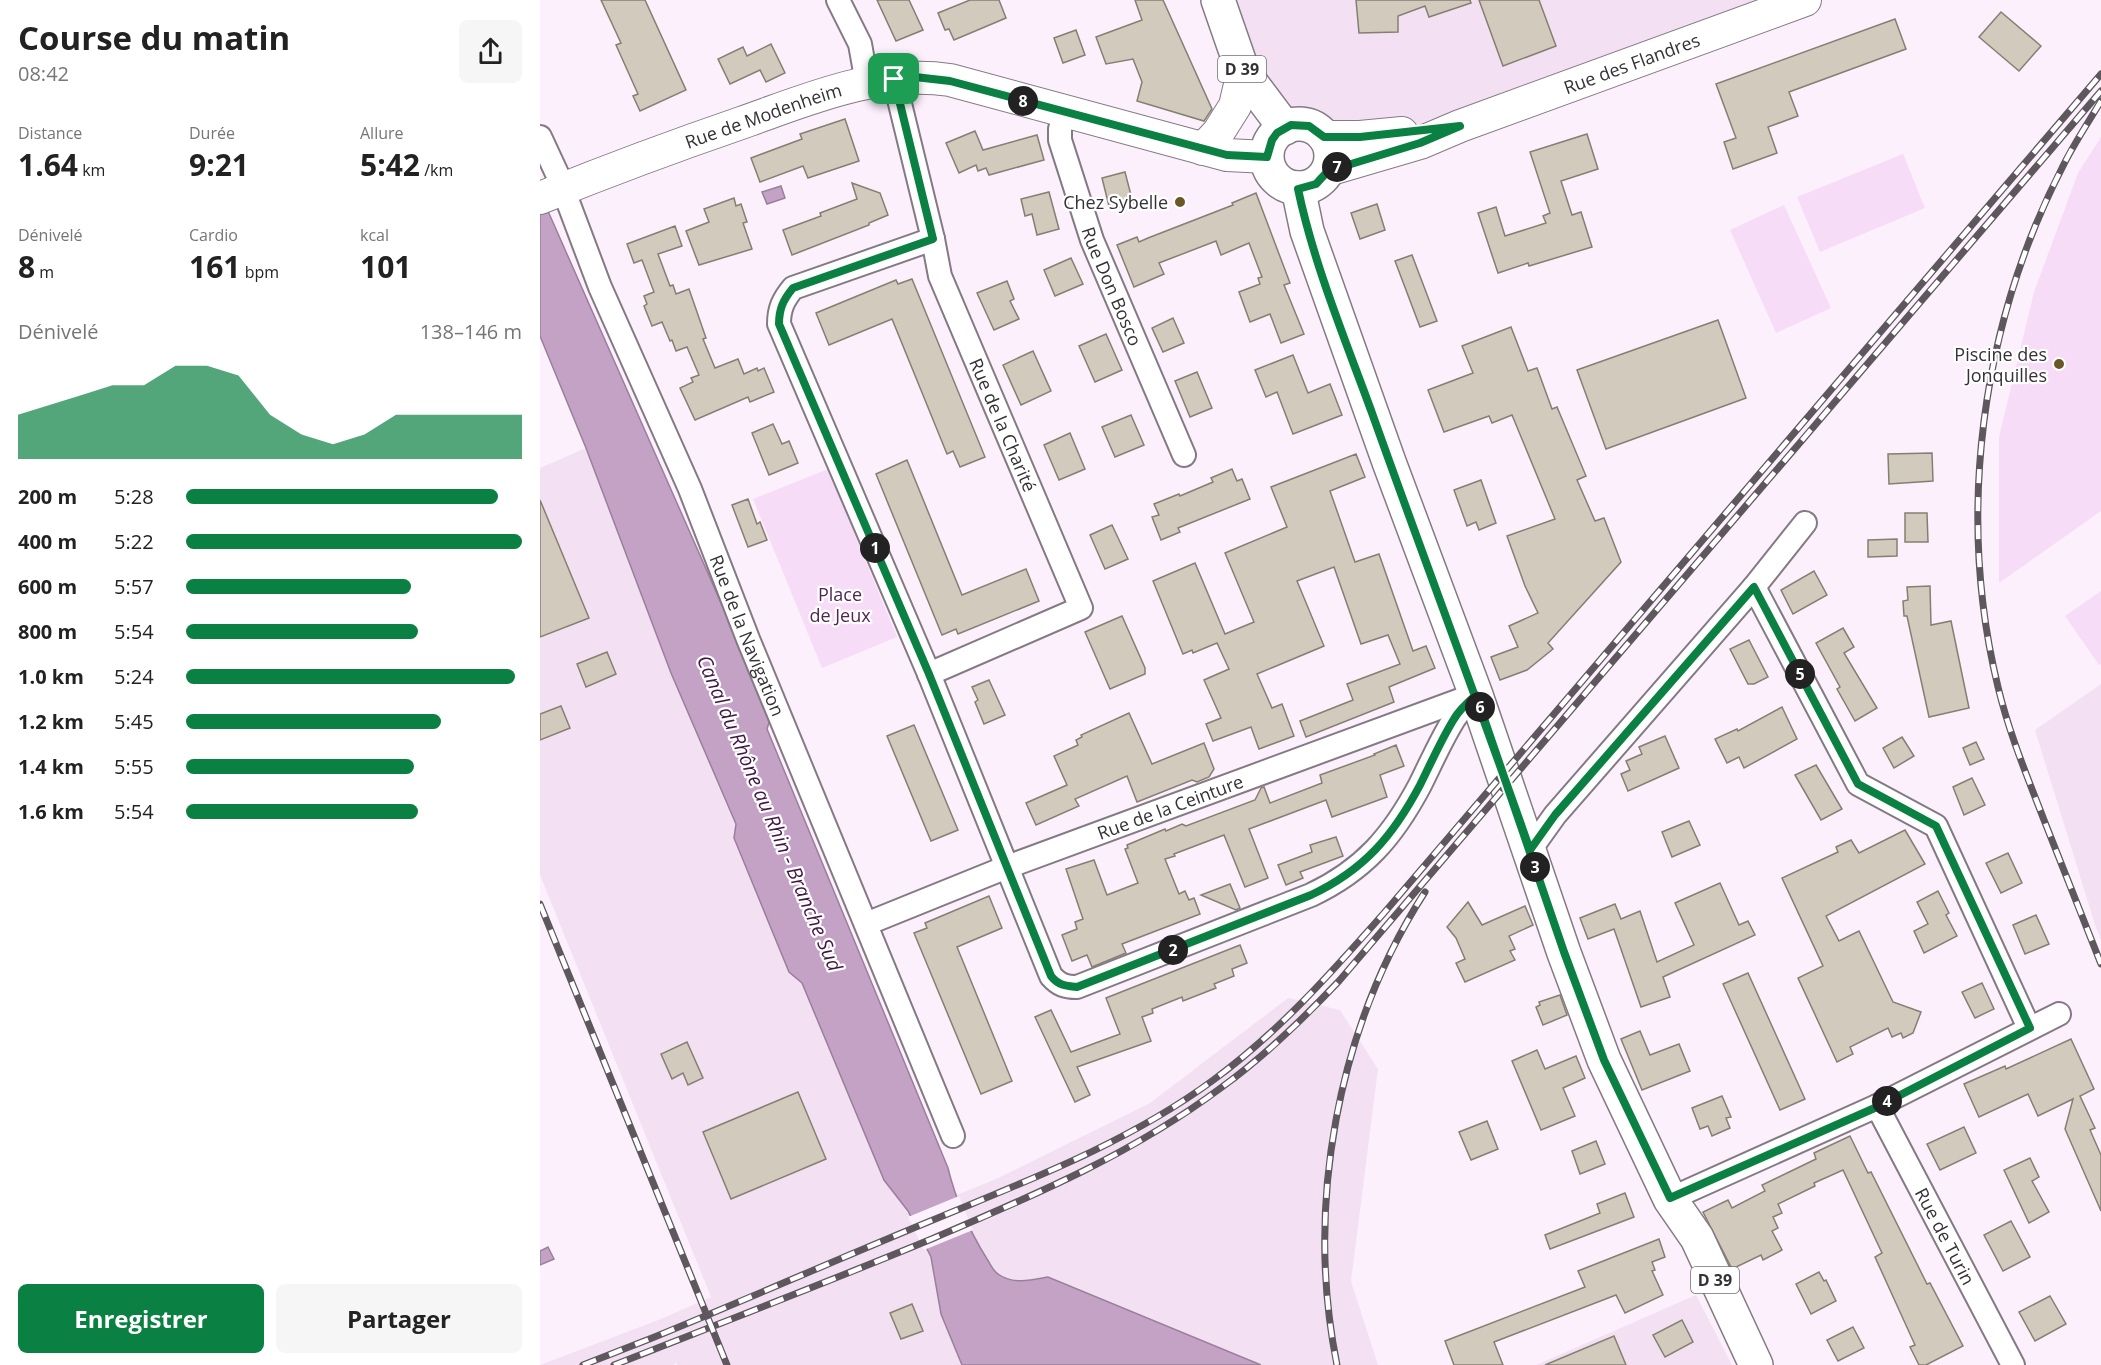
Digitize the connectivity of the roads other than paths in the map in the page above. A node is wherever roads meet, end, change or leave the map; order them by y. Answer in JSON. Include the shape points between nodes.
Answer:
{"nodes":[{"id":1,"x":838,"y":0,"type":"edge"},
{"id":2,"x":1218,"y":0,"type":"edge"},
{"id":3,"x":1805,"y":0,"type":"edge"},
{"id":4,"x":1243,"y":72,"type":"junction"},
{"id":5,"x":881,"y":81,"type":"junction"},
{"id":6,"x":1065,"y":112,"type":"junction"},
{"id":7,"x":1460,"y":126,"type":"junction"},
{"id":8,"x":1285,"y":128,"type":"junction"},
{"id":9,"x":540,"y":137,"type":"edge"},
{"id":10,"x":1324,"y":137,"type":"junction"},
{"id":11,"x":1203,"y":149,"type":"junction"},
{"id":12,"x":1267,"y":157,"type":"junction"},
{"id":13,"x":1328,"y":171,"type":"junction"},
{"id":14,"x":1298,"y":189,"type":"junction"},
{"id":15,"x":551,"y":193,"type":"edge"},
{"id":16,"x":933,"y":239,"type":"junction"},
{"id":17,"x":1184,"y":455,"type":"dead end"},
{"id":18,"x":1805,"y":523,"type":"dead end"},
{"id":19,"x":1754,"y":587,"type":"junction"},
{"id":20,"x":929,"y":674,"type":"junction"},
{"id":21,"x":1476,"y":695,"type":"junction"},
{"id":22,"x":1530,"y":850,"type":"junction"},
{"id":23,"x":1007,"y":867,"type":"junction"},
{"id":24,"x":866,"y":924,"type":"junction"},
{"id":25,"x":2059,"y":1014,"type":"dead end"},
{"id":26,"x":2030,"y":1028,"type":"junction"},
{"id":27,"x":1877,"y":1107,"type":"junction"},
{"id":28,"x":953,"y":1136,"type":"dead end"},
{"id":29,"x":1670,"y":1198,"type":"junction"},
{"id":30,"x":1736,"y":1365,"type":"edge"},
{"id":31,"x":1756,"y":1365,"type":"edge"},
{"id":32,"x":2013,"y":1365,"type":"edge"}],
"edges":[{"from":1,"to":5,"type":"street","name":"Rue de la Charité"},
{"from":2,"to":4,"type":"main road","number":"D 39"},
{"from":3,"to":7,"type":"main road","name":"Rue des Flandres"},
{"from":4,"to":8,"type":"main road","number":"D 39"},
{"from":4,"to":11,"type":"main road","via":[[1235,106]]},
{"from":5,"to":6,"type":"main road","name":"Rue de Modenheim","via":[[915,77],[950,81]]},
{"from":5,"to":15,"type":"main road","name":"Rue de Modenheim","via":[[829,92]]},
{"from":5,"to":16,"type":"street","name":"Rue de la Charité"},
{"from":6,"to":11,"type":"main road","name":"Rue de Modenheim"},
{"from":6,"to":17,"type":"street","name":"Rue Don Bosco","via":[[1060,140],[1092,240]]},
{"from":7,"to":10,"type":"main road","name":"Rue des Flandres","via":[[1386,135]]},
{"from":7,"to":13,"type":"main road","name":"Rue des Flandres","via":[[1420,143]]},
{"from":8,"to":10,"type":"main road","via":[[1303,125]]},
{"from":8,"to":12,"type":"main road","via":[[1272,140]]},
{"from":9,"to":15,"type":"street","name":"Rue de la Navigation"},
{"from":10,"to":13,"type":"main road","via":[[1331,153]]},
{"from":11,"to":12,"type":"main road","name":"Rue de Modenheim"},
{"from":12,"to":14,"type":"main road","via":[[1280,182]]},
{"from":13,"to":14,"type":"main road","via":[[1316,184]]},
{"from":14,"to":21,"type":"main road","number":"D 39","via":[[1307,231]]},
{"from":15,"to":24,"type":"street","name":"Rue de la Navigation","via":[[600,287],[690,489]]},
{"from":16,"to":20,"type":"street","name":"Rue de la Charité","via":[[940,276],[1081,608]]},
{"from":16,"to":20,"type":"street","via":[[793,288],[779,313],[779,324]]},
{"from":18,"to":19,"type":"street"},
{"from":19,"to":22,"type":"street","via":[[1555,815]]},
{"from":19,"to":26,"type":"street","via":[[1858,784],[1936,826]]},
{"from":20,"to":23,"type":"street"},
{"from":21,"to":22,"type":"main road","number":"D 39"},
{"from":21,"to":23,"type":"street","name":"Rue de la Ceinture"},
{"from":21,"to":23,"type":"street","via":[[1454,718],[1414,794],[1387,835],[1345,877],[1311,895],[1077,987],[1065,987],[1051,976]]},
{"from":22,"to":29,"type":"main road","number":"D 39","via":[[1604,1060]]},
{"from":23,"to":24,"type":"street","name":"Rue de la Ceinture"},
{"from":24,"to":28,"type":"street","name":"Rue de la Navigation"},
{"from":25,"to":26,"type":"street"},
{"from":26,"to":27,"type":"street"},
{"from":27,"to":29,"type":"street"},
{"from":27,"to":32,"type":"street","name":"Rue de Turin"},
{"from":29,"to":30,"type":"main road","number":"D 39","via":[[1680,1248]]},
{"from":29,"to":31,"type":"main road","number":"D 39","via":[[1696,1238]]}]}
